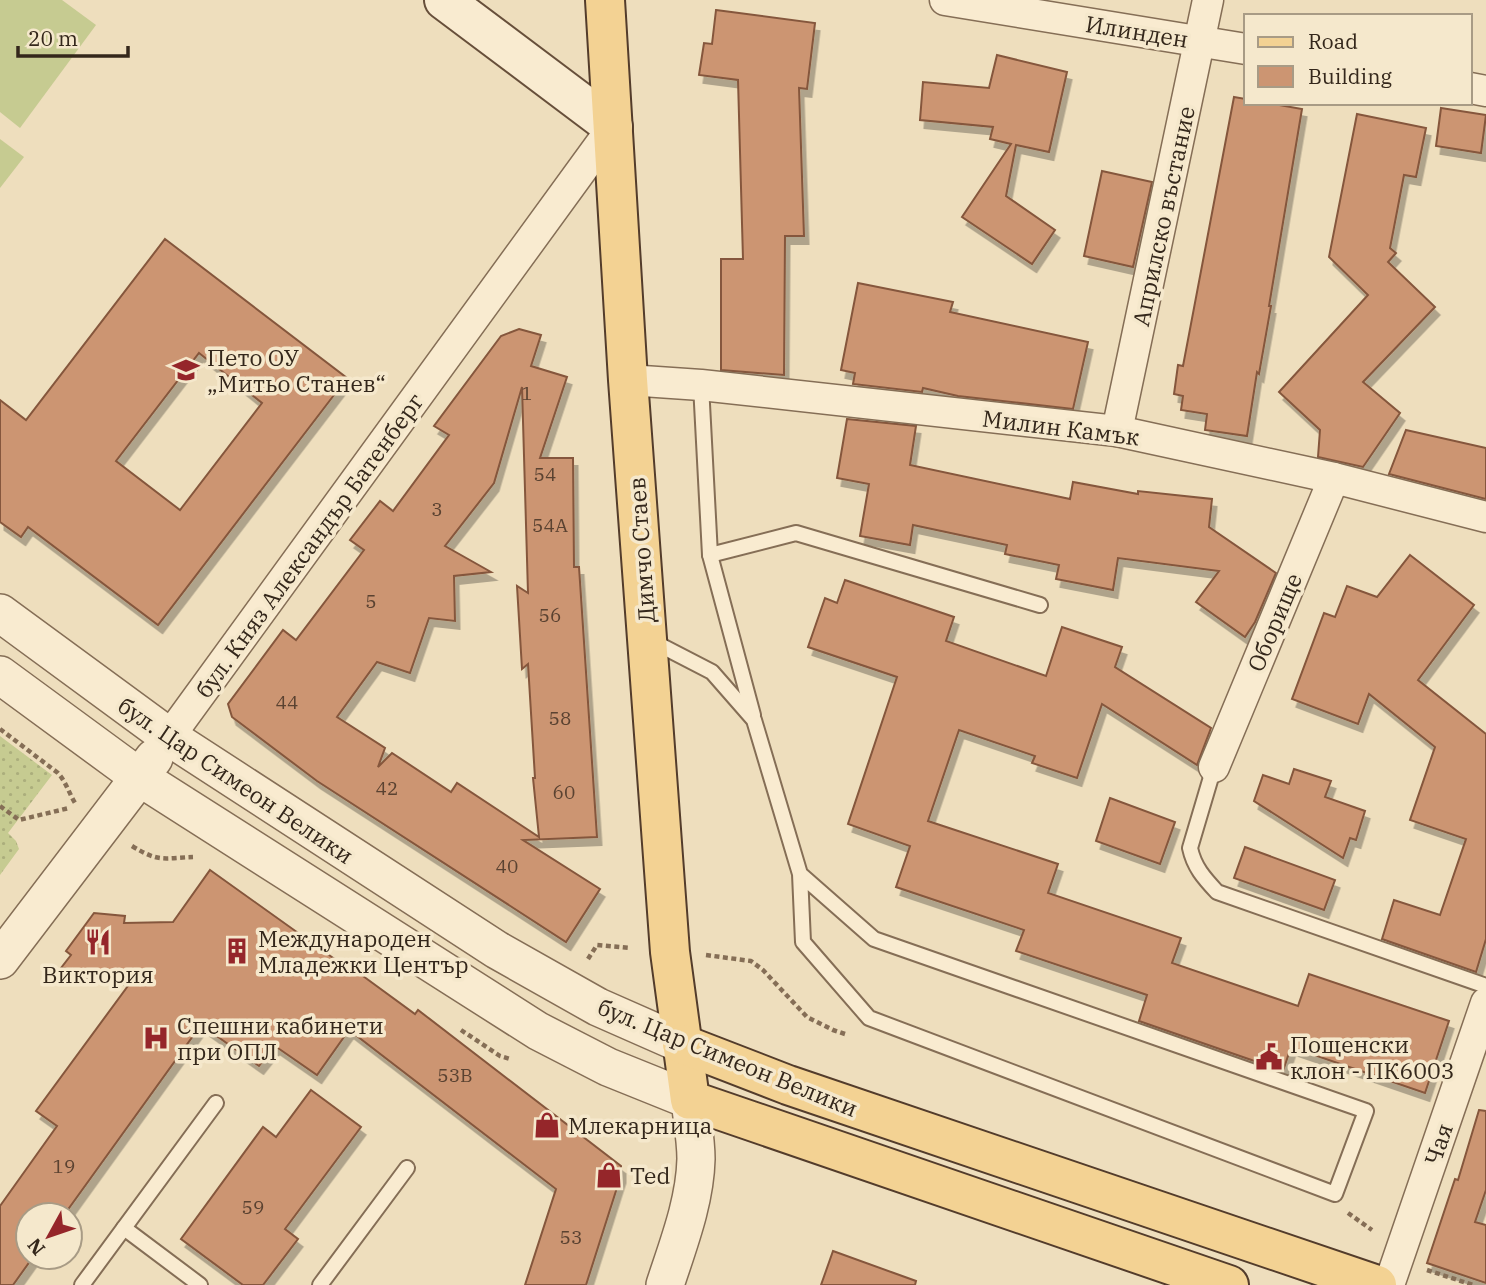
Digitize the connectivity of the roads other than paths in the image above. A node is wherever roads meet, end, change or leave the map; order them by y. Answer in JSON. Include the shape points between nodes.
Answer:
{"nodes":[{"id":1,"x":444,"y":0,"type":"edge"},
{"id":2,"x":605,"y":0,"type":"edge"},
{"id":3,"x":945,"y":0,"type":"edge"},
{"id":4,"x":1208,"y":0,"type":"edge"},
{"id":5,"x":1200,"y":41,"type":"junction"},
{"id":6,"x":1244,"y":49,"type":"edge"},
{"id":7,"x":613,"y":127,"type":"junction"},
{"id":8,"x":628,"y":380,"type":"junction"},
{"id":9,"x":701,"y":385,"type":"junction"},
{"id":10,"x":1116,"y":432,"type":"junction"},
{"id":11,"x":1334,"y":478,"type":"junction"},
{"id":12,"x":1486,"y":517,"type":"edge"},
{"id":13,"x":710,"y":555,"type":"junction"},
{"id":14,"x":1040,"y":605,"type":"dead end"},
{"id":15,"x":0,"y":613,"type":"edge"},
{"id":16,"x":647,"y":638,"type":"junction"},
{"id":17,"x":0,"y":675,"type":"edge"},
{"id":18,"x":754,"y":720,"type":"junction"},
{"id":19,"x":169,"y":737,"type":"junction"},
{"id":20,"x":1214,"y":767,"type":"joint"},
{"id":21,"x":139,"y":777,"type":"junction"},
{"id":22,"x":800,"y":874,"type":"junction"},
{"id":23,"x":0,"y":960,"type":"edge"},
{"id":24,"x":1486,"y":986,"type":"edge"},
{"id":25,"x":1486,"y":1003,"type":"edge"},
{"id":26,"x":682,"y":1044,"type":"junction"},
{"id":27,"x":690,"y":1100,"type":"junction"},
{"id":28,"x":216,"y":1103,"type":"dead end"},
{"id":29,"x":407,"y":1168,"type":"dead end"},
{"id":30,"x":124,"y":1228,"type":"junction"},
{"id":31,"x":82,"y":1285,"type":"edge"},
{"id":32,"x":200,"y":1285,"type":"edge"},
{"id":33,"x":320,"y":1285,"type":"edge"},
{"id":34,"x":665,"y":1285,"type":"edge"},
{"id":35,"x":1229,"y":1285,"type":"edge"},
{"id":36,"x":1377,"y":1285,"type":"edge"},
{"id":37,"x":1389,"y":1285,"type":"edge"}],
"edges":[{"from":1,"to":7,"type":"main road"},
{"from":2,"to":7,"type":"main road","name":"Димчо Стаев"},
{"from":3,"to":5,"type":"street","name":"Илинден"},
{"from":4,"to":5,"type":"street","name":"Априлско въстание"},
{"from":5,"to":6,"type":"street","name":"Илинден"},
{"from":5,"to":10,"type":"street","name":"Априлско въстание"},
{"from":7,"to":8,"type":"main road","name":"Димчо Стаев"},
{"from":7,"to":19,"type":"street","name":"бул. Княз Александър Батенберг"},
{"from":8,"to":9,"type":"street","name":"Милин Камък"},
{"from":8,"to":16,"type":"main road","name":"Димчо Стаев"},
{"from":9,"to":10,"type":"street","name":"Милин Камък"},
{"from":9,"to":13,"type":"lane"},
{"from":10,"to":11,"type":"street","name":"Милин Камък"},
{"from":11,"to":12,"type":"street","name":"Милин Камък"},
{"from":11,"to":20,"type":"street","name":"Оборище"},
{"from":13,"to":14,"type":"lane","via":[[796,533]]},
{"from":13,"to":18,"type":"lane"},
{"from":15,"to":19,"type":"street","name":"бул. Цар Симеон Велики"},
{"from":16,"to":18,"type":"lane","via":[[712,671]]},
{"from":16,"to":26,"type":"main road","name":"Димчо Стаев","via":[[670,952]]},
{"from":17,"to":21,"type":"street","name":"бул. Цар Симеон Велики"},
{"from":18,"to":22,"type":"lane"},
{"from":19,"to":21,"type":"street","name":"бул. Княз Александър Батенберг"},
{"from":19,"to":26,"type":"street","name":"бул. Цар Симеон Велики","via":[[497,950],[598,1007]]},
{"from":20,"to":24,"type":"lane","via":[[1190,848],[1202,876],[1217,892]]},
{"from":21,"to":23,"type":"street","name":"бул. Княз Александър Батенберг"},
{"from":21,"to":27,"type":"street","name":"бул. Цар Симеон Велики","via":[[538,1031],[608,1067]]},
{"from":22,"to":22,"type":"lane","via":[[874,939],[1366,1111],[1335,1194],[869,1018],[803,942]]},
{"from":25,"to":37,"type":"street","name":"Чая"},
{"from":26,"to":27,"type":"main road","name":"Димчо Стаев"},
{"from":26,"to":36,"type":"main road","name":"бул. Цар Симеон Велики","via":[[788,1085]]},
{"from":27,"to":34,"type":"street","via":[[696,1159],[693,1191]]},
{"from":27,"to":35,"type":"main road","name":"бул. Цар Симеон Велики"},
{"from":28,"to":30,"type":"lane"},
{"from":29,"to":33,"type":"lane"},
{"from":30,"to":31,"type":"lane"},
{"from":30,"to":32,"type":"lane"}]}
